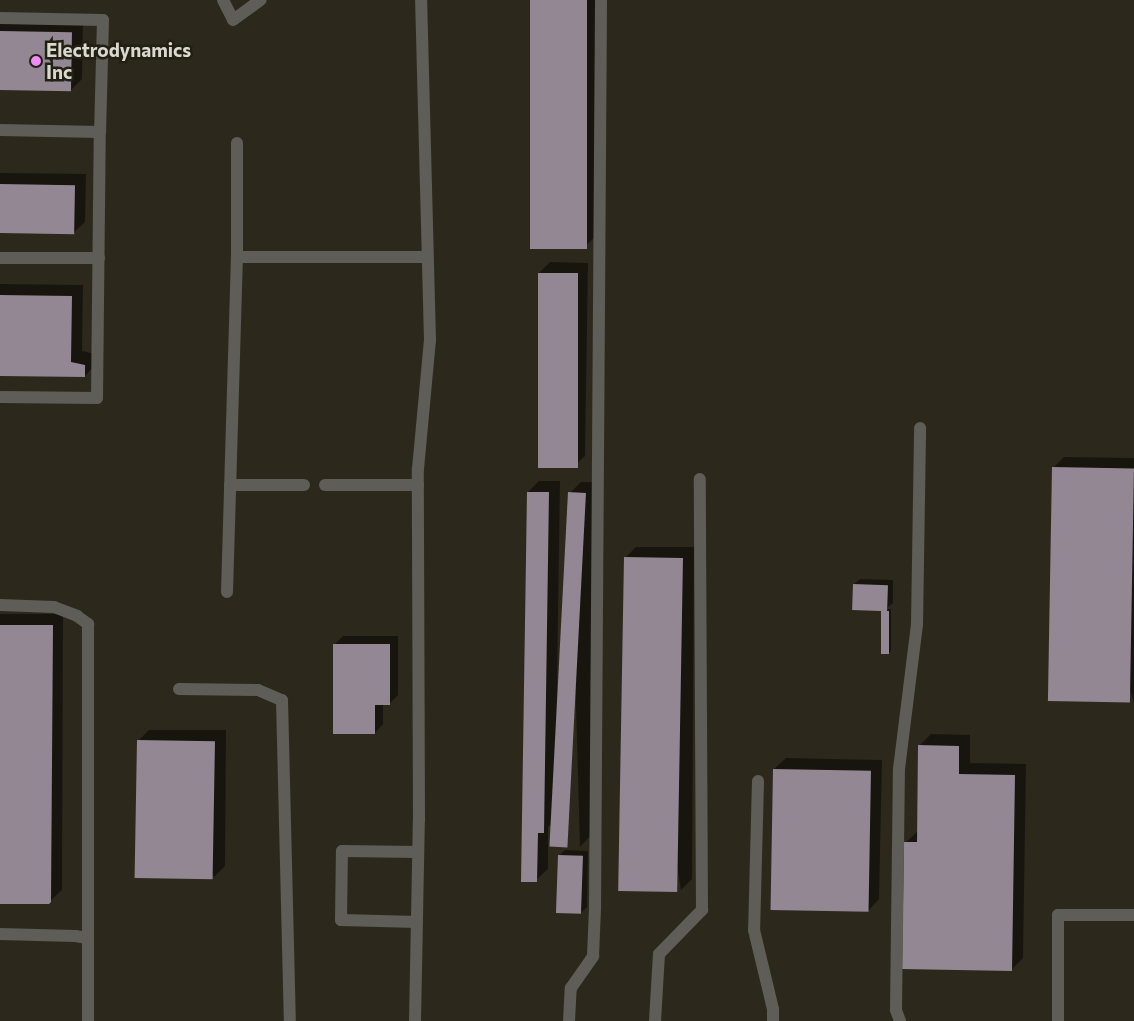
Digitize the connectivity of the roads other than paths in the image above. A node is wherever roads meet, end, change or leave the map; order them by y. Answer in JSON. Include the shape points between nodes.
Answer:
{"nodes":[{"id":1,"x":223,"y":0,"type":"edge"},
{"id":2,"x":261,"y":0,"type":"edge"},
{"id":3,"x":421,"y":0,"type":"edge"},
{"id":4,"x":601,"y":0,"type":"edge"},
{"id":5,"x":0,"y":18,"type":"edge"},
{"id":6,"x":0,"y":130,"type":"edge"},
{"id":7,"x":100,"y":132,"type":"junction"},
{"id":8,"x":237,"y":144,"type":"dead end"},
{"id":9,"x":237,"y":257,"type":"junction"},
{"id":10,"x":427,"y":257,"type":"junction"},
{"id":11,"x":0,"y":258,"type":"edge"},
{"id":12,"x":98,"y":258,"type":"junction"},
{"id":13,"x":0,"y":397,"type":"edge"},
{"id":14,"x":920,"y":428,"type":"dead end"},
{"id":15,"x":700,"y":478,"type":"dead end"},
{"id":16,"x":230,"y":485,"type":"junction"},
{"id":17,"x":304,"y":485,"type":"dead end"},
{"id":18,"x":325,"y":485,"type":"dead end"},
{"id":19,"x":418,"y":485,"type":"junction"},
{"id":20,"x":227,"y":592,"type":"dead end"},
{"id":21,"x":0,"y":605,"type":"edge"},
{"id":22,"x":179,"y":689,"type":"dead end"},
{"id":23,"x":758,"y":781,"type":"dead end"},
{"id":24,"x":418,"y":852,"type":"junction"},
{"id":25,"x":1134,"y":915,"type":"edge"},
{"id":26,"x":417,"y":922,"type":"junction"},
{"id":27,"x":0,"y":934,"type":"edge"},
{"id":28,"x":88,"y":938,"type":"junction"},
{"id":29,"x":88,"y":1021,"type":"edge"},
{"id":30,"x":290,"y":1021,"type":"edge"},
{"id":31,"x":415,"y":1021,"type":"edge"},
{"id":32,"x":569,"y":1021,"type":"edge"},
{"id":33,"x":655,"y":1021,"type":"edge"},
{"id":34,"x":773,"y":1021,"type":"edge"},
{"id":35,"x":900,"y":1021,"type":"edge"},
{"id":36,"x":1058,"y":1021,"type":"edge"}],
"edges":[{"from":1,"to":2,"type":"lane","via":[[233,20]]},
{"from":3,"to":10,"type":"lane"},
{"from":4,"to":32,"type":"lane","via":[[593,956],[572,988]]},
{"from":5,"to":7,"type":"lane","via":[[103,20]]},
{"from":6,"to":7,"type":"lane"},
{"from":7,"to":12,"type":"lane"},
{"from":8,"to":9,"type":"lane"},
{"from":9,"to":10,"type":"lane"},
{"from":9,"to":16,"type":"lane"},
{"from":10,"to":19,"type":"lane","via":[[430,340]]},
{"from":11,"to":12,"type":"lane"},
{"from":12,"to":13,"type":"lane","via":[[97,398]]},
{"from":14,"to":35,"type":"lane","via":[[917,625],[899,770],[896,1010]]},
{"from":15,"to":33,"type":"lane","via":[[702,910],[659,954]]},
{"from":16,"to":17,"type":"lane"},
{"from":16,"to":20,"type":"lane"},
{"from":18,"to":19,"type":"lane"},
{"from":19,"to":24,"type":"lane"},
{"from":21,"to":28,"type":"lane","via":[[54,607],[88,624]]},
{"from":22,"to":30,"type":"lane","via":[[258,690],[282,700]]},
{"from":23,"to":34,"type":"lane","via":[[754,930]]},
{"from":24,"to":26,"type":"lane"},
{"from":24,"to":26,"type":"lane","via":[[342,851],[341,910],[341,920]]},
{"from":25,"to":36,"type":"lane","via":[[1058,915]]},
{"from":26,"to":31,"type":"lane"},
{"from":27,"to":28,"type":"lane"},
{"from":28,"to":29,"type":"lane"}]}
